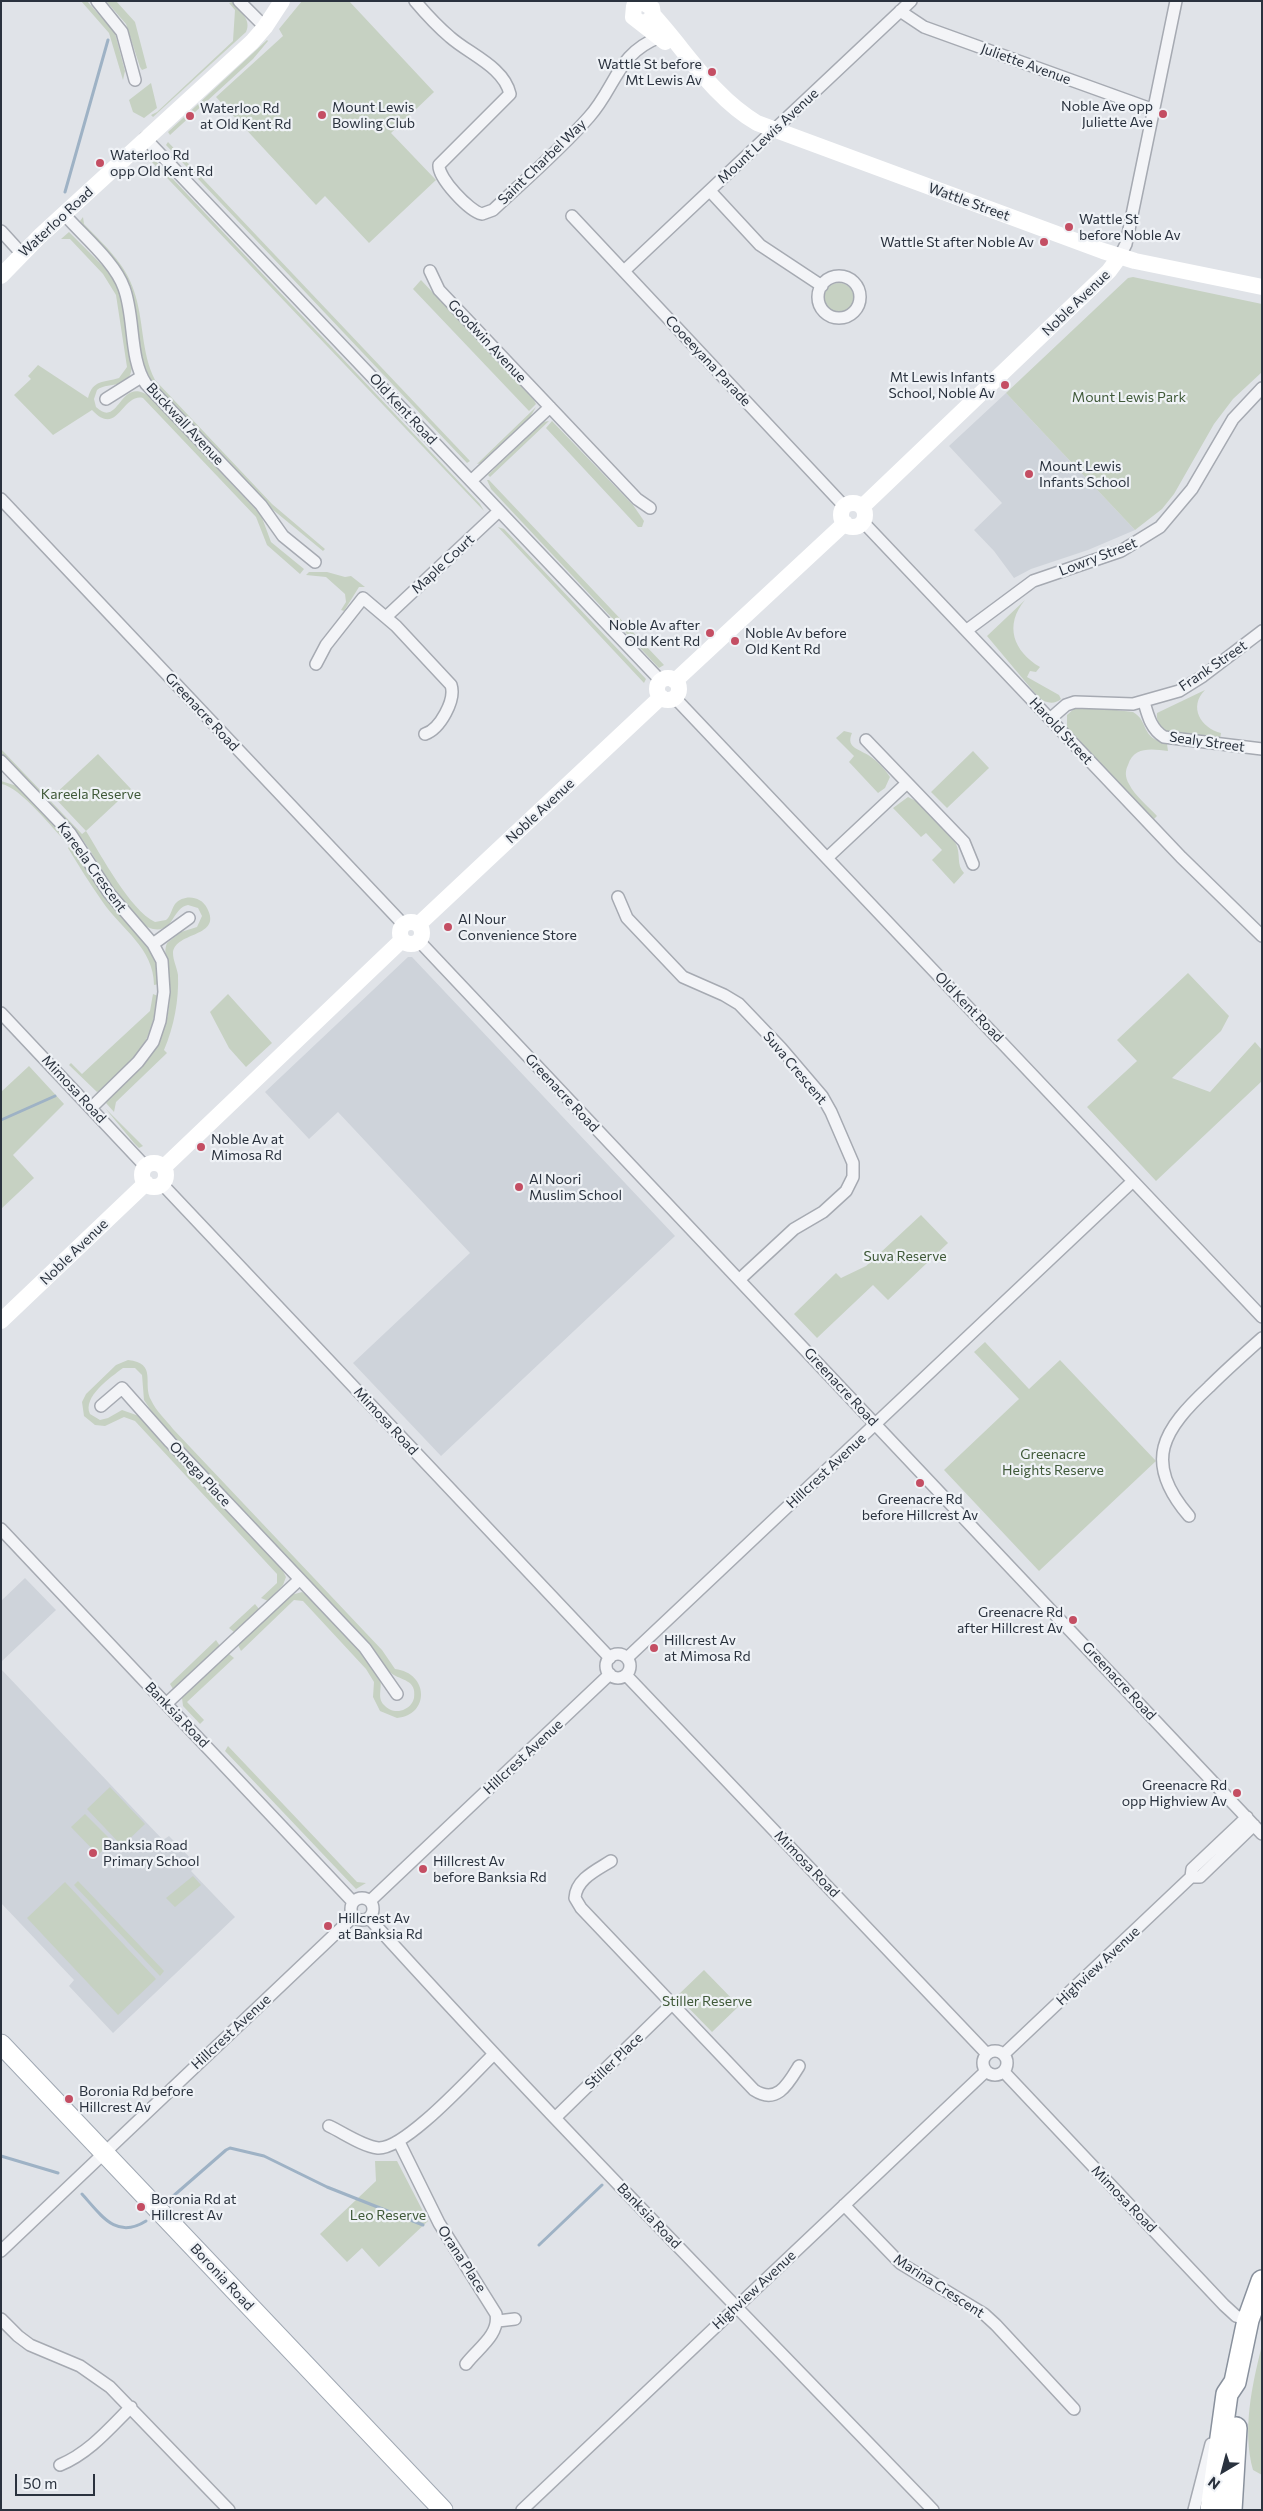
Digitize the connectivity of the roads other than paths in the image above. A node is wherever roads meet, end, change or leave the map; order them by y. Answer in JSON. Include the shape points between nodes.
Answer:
{"nodes":[{"id":1,"x":97,"y":1,"type":"edge"},
{"id":2,"x":239,"y":1,"type":"edge"},
{"id":3,"x":282,"y":1,"type":"edge"},
{"id":4,"x":415,"y":1,"type":"edge"},
{"id":5,"x":911,"y":1,"type":"edge"},
{"id":6,"x":1176,"y":1,"type":"edge"},
{"id":7,"x":643,"y":8,"type":"edge"},
{"id":8,"x":900,"y":11,"type":"junction"},
{"id":9,"x":265,"y":27,"type":"junction"},
{"id":10,"x":660,"y":36,"type":"junction"},
{"id":11,"x":697,"y":70,"type":"junction"},
{"id":12,"x":135,"y":80,"type":"dead end"},
{"id":13,"x":1154,"y":110,"type":"junction"},
{"id":14,"x":774,"y":130,"type":"junction"},
{"id":15,"x":145,"y":138,"type":"junction"},
{"id":16,"x":710,"y":191,"type":"junction"},
{"id":17,"x":64,"y":214,"type":"junction"},
{"id":18,"x":572,"y":216,"type":"dead end"},
{"id":19,"x":1,"y":231,"type":"edge"},
{"id":20,"x":22,"y":254,"type":"junction"},
{"id":21,"x":1120,"y":256,"type":"junction"},
{"id":22,"x":430,"y":271,"type":"dead end"},
{"id":23,"x":624,"y":271,"type":"junction"},
{"id":24,"x":1,"y":276,"type":"edge"},
{"id":25,"x":822,"y":286,"type":"dead end"},
{"id":26,"x":1262,"y":288,"type":"edge"},
{"id":27,"x":142,"y":377,"type":"junction"},
{"id":28,"x":1262,"y":388,"type":"edge"},
{"id":29,"x":106,"y":399,"type":"dead end"},
{"id":30,"x":550,"y":407,"type":"junction"},
{"id":31,"x":471,"y":481,"type":"junction"},
{"id":32,"x":1,"y":499,"type":"edge"},
{"id":33,"x":650,"y":508,"type":"dead end"},
{"id":34,"x":499,"y":511,"type":"junction"},
{"id":35,"x":863,"y":514,"type":"junction"},
{"id":36,"x":845,"y":515,"type":"junction"},
{"id":37,"x":315,"y":562,"type":"dead end"},
{"id":38,"x":386,"y":617,"type":"junction"},
{"id":39,"x":967,"y":630,"type":"junction"},
{"id":40,"x":1262,"y":631,"type":"edge"},
{"id":41,"x":316,"y":664,"type":"dead end"},
{"id":42,"x":668,"y":689,"type":"junction"},
{"id":43,"x":1144,"y":702,"type":"junction"},
{"id":44,"x":1050,"y":719,"type":"junction"},
{"id":45,"x":426,"y":734,"type":"dead end"},
{"id":46,"x":866,"y":740,"type":"dead end"},
{"id":47,"x":1262,"y":749,"type":"edge"},
{"id":48,"x":1,"y":760,"type":"edge"},
{"id":49,"x":908,"y":783,"type":"junction"},
{"id":50,"x":828,"y":858,"type":"junction"},
{"id":51,"x":973,"y":864,"type":"dead end"},
{"id":52,"x":618,"y":897,"type":"dead end"},
{"id":53,"x":189,"y":918,"type":"dead end"},
{"id":54,"x":408,"y":930,"type":"junction"},
{"id":55,"x":1262,"y":936,"type":"edge"},
{"id":56,"x":419,"y":941,"type":"joint"},
{"id":57,"x":153,"y":944,"type":"junction"},
{"id":58,"x":1,"y":1013,"type":"edge"},
{"id":59,"x":91,"y":1108,"type":"junction"},
{"id":60,"x":145,"y":1166,"type":"junction"},
{"id":61,"x":164,"y":1167,"type":"junction"},
{"id":62,"x":1133,"y":1181,"type":"junction"},
{"id":63,"x":146,"y":1183,"type":"junction"},
{"id":64,"x":162,"y":1184,"type":"junction"},
{"id":65,"x":740,"y":1280,"type":"junction"},
{"id":66,"x":1262,"y":1317,"type":"edge"},
{"id":67,"x":1,"y":1321,"type":"edge"},
{"id":68,"x":1262,"y":1338,"type":"edge"},
{"id":69,"x":101,"y":1406,"type":"dead end"},
{"id":70,"x":876,"y":1423,"type":"junction"},
{"id":71,"x":1189,"y":1516,"type":"dead end"},
{"id":72,"x":1,"y":1528,"type":"edge"},
{"id":73,"x":299,"y":1580,"type":"junction"},
{"id":74,"x":610,"y":1658,"type":"junction"},
{"id":75,"x":627,"y":1658,"type":"junction"},
{"id":76,"x":610,"y":1674,"type":"junction"},
{"id":77,"x":626,"y":1675,"type":"junction"},
{"id":78,"x":397,"y":1694,"type":"dead end"},
{"id":79,"x":166,"y":1704,"type":"junction"},
{"id":80,"x":1254,"y":1825,"type":"edge"},
{"id":81,"x":611,"y":1861,"type":"dead end"},
{"id":82,"x":370,"y":1901,"type":"junction"},
{"id":83,"x":353,"y":1902,"type":"junction"},
{"id":84,"x":353,"y":1917,"type":"junction"},
{"id":85,"x":369,"y":1918,"type":"junction"},
{"id":86,"x":672,"y":2004,"type":"junction"},
{"id":87,"x":1,"y":2044,"type":"edge"},
{"id":88,"x":494,"y":2054,"type":"junction"},
{"id":89,"x":987,"y":2054,"type":"junction"},
{"id":90,"x":1004,"y":2054,"type":"junction"},
{"id":91,"x":799,"y":2066,"type":"dead end"},
{"id":92,"x":986,"y":2071,"type":"junction"},
{"id":93,"x":1004,"y":2072,"type":"junction"},
{"id":94,"x":556,"y":2117,"type":"junction"},
{"id":95,"x":329,"y":2126,"type":"dead end"},
{"id":96,"x":399,"y":2142,"type":"junction"},
{"id":97,"x":104,"y":2153,"type":"junction"},
{"id":98,"x":844,"y":2205,"type":"junction"},
{"id":99,"x":1,"y":2251,"type":"edge"},
{"id":100,"x":1262,"y":2281,"type":"edge"},
{"id":101,"x":737,"y":2307,"type":"junction"},
{"id":102,"x":1,"y":2319,"type":"edge"},
{"id":103,"x":515,"y":2319,"type":"dead end"},
{"id":104,"x":1248,"y":2320,"type":"junction"},
{"id":105,"x":498,"y":2321,"type":"junction"},
{"id":106,"x":466,"y":2364,"type":"dead end"},
{"id":107,"x":1235,"y":2382,"type":"junction"},
{"id":108,"x":131,"y":2407,"type":"junction"},
{"id":109,"x":1074,"y":2409,"type":"dead end"},
{"id":110,"x":60,"y":2465,"type":"dead end"},
{"id":111,"x":1201,"y":2506,"type":"edge"},
{"id":112,"x":229,"y":2510,"type":"edge"},
{"id":113,"x":443,"y":2510,"type":"edge"},
{"id":114,"x":522,"y":2510,"type":"edge"},
{"id":115,"x":933,"y":2510,"type":"edge"},
{"id":116,"x":1231,"y":2510,"type":"edge"}],
"edges":[{"from":1,"to":12,"type":"street","via":[[122,32]]},
{"from":2,"to":9,"type":"street"},
{"from":3,"to":9,"type":"street","name":"Waterloo Road"},
{"from":4,"to":10,"type":"street","name":"Saint Charbel Way","via":[[452,39],[497,72],[509,88],[510,94],[439,165],[442,178],[470,207],[482,214],[492,210],[589,118],[626,59],[645,43]]},
{"from":5,"to":8,"type":"street","name":"Mount Lewis Avenue"},
{"from":6,"to":13,"type":"street","name":"Noble Avenue"},
{"from":7,"to":10,"type":"street","name":"Wattle Street"},
{"from":7,"to":11,"type":"street","name":"Wattle Street","via":[[684,50]]},
{"from":8,"to":13,"type":"street","name":"Juliette Avenue","via":[[924,27]]},
{"from":8,"to":14,"type":"street","name":"Mount Lewis Avenue"},
{"from":9,"to":15,"type":"street","name":"Waterloo Road"},
{"from":10,"to":11,"type":"street","name":"Wattle Street","via":[[681,60]]},
{"from":11,"to":14,"type":"street","name":"Wattle Street","via":[[720,96],[744,115]]},
{"from":13,"to":21,"type":"street","name":"Noble Avenue","via":[[1126,244]]},
{"from":14,"to":16,"type":"street","name":"Mount Lewis Avenue"},
{"from":14,"to":21,"type":"street","name":"Wattle Street"},
{"from":15,"to":17,"type":"street","name":"Waterloo Road"},
{"from":15,"to":31,"type":"street","name":"Old Kent Road"},
{"from":16,"to":23,"type":"street","name":"Mount Lewis Avenue"},
{"from":16,"to":25,"type":"street","via":[[760,245]]},
{"from":17,"to":20,"type":"street","name":"Waterloo Road"},
{"from":17,"to":27,"type":"street","name":"Buckwall Avenue","via":[[122,281]]},
{"from":18,"to":23,"type":"street","name":"Cooeeyana Parade"},
{"from":19,"to":20,"type":"street"},
{"from":20,"to":24,"type":"street","name":"Waterloo Road"},
{"from":21,"to":26,"type":"street","name":"Wattle Street"},
{"from":21,"to":35,"type":"street","name":"Noble Avenue","via":[[1112,268]]},
{"from":22,"to":30,"type":"street","name":"Goodwin Avenue","via":[[439,290]]},
{"from":23,"to":36,"type":"street","name":"Cooeeyana Parade"},
{"from":27,"to":29,"type":"street"},
{"from":27,"to":37,"type":"street","name":"Buckwall Avenue","via":[[267,511],[283,536]]},
{"from":28,"to":39,"type":"street","name":"Lowry Street","via":[[1233,418],[1192,489],[1160,527],[1121,551],[1033,581]]},
{"from":30,"to":31,"type":"street"},
{"from":30,"to":33,"type":"street","name":"Goodwin Avenue","via":[[637,499]]},
{"from":31,"to":34,"type":"street","name":"Old Kent Road"},
{"from":32,"to":54,"type":"street","name":"Greenacre Road"},
{"from":34,"to":38,"type":"street","name":"Maple Court"},
{"from":34,"to":42,"type":"street","name":"Old Kent Road"},
{"from":35,"to":36,"type":"street","via":[[855,503]]},
{"from":35,"to":39,"type":"street","name":"Harold Street"},
{"from":36,"to":42,"type":"street","name":"Noble Avenue"},
{"from":38,"to":41,"type":"street","via":[[363,598],[326,645]]},
{"from":38,"to":45,"type":"street","via":[[446,677],[452,688],[452,699],[439,723]]},
{"from":39,"to":44,"type":"street","name":"Harold Street"},
{"from":40,"to":43,"type":"street","name":"Frank Street","via":[[1193,683],[1162,698]]},
{"from":42,"to":50,"type":"street","name":"Old Kent Road"},
{"from":42,"to":54,"type":"street","name":"Noble Avenue"},
{"from":43,"to":44,"type":"street","name":"Frank Street","via":[[1117,705],[1075,702],[1066,705]]},
{"from":43,"to":47,"type":"street","name":"Sealy Street","via":[[1152,725],[1164,737]]},
{"from":44,"to":55,"type":"street","name":"Harold Street","via":[[1181,857]]},
{"from":46,"to":49,"type":"street"},
{"from":48,"to":57,"type":"street","name":"Kareela Crescent","via":[[70,833],[115,902]]},
{"from":49,"to":50,"type":"street"},
{"from":49,"to":51,"type":"street","via":[[964,842]]},
{"from":50,"to":62,"type":"street","name":"Old Kent Road"},
{"from":52,"to":65,"type":"street","name":"Suva Crescent","via":[[627,918],[683,977],[739,1004],[781,1048],[822,1096],[853,1164],[853,1178],[846,1191],[823,1212],[794,1229]]},
{"from":53,"to":57,"type":"street"},
{"from":54,"to":56,"type":"street","via":[[423,934]]},
{"from":54,"to":61,"type":"street","name":"Noble Avenue"},
{"from":56,"to":65,"type":"street","name":"Greenacre Road"},
{"from":57,"to":59,"type":"street","name":"Kareela Crescent","via":[[162,961],[165,985],[156,1034],[138,1062]]},
{"from":58,"to":59,"type":"street","name":"Mimosa Road"},
{"from":59,"to":60,"type":"street","name":"Mimosa Road"},
{"from":60,"to":61,"type":"street","via":[[153,1162]]},
{"from":60,"to":63,"type":"street","via":[[142,1176]]},
{"from":61,"to":64,"type":"street","via":[[166,1178]]},
{"from":62,"to":66,"type":"street","name":"Old Kent Road"},
{"from":62,"to":70,"type":"street","name":"Hillcrest Avenue"},
{"from":63,"to":64,"type":"street","via":[[156,1187]]},
{"from":63,"to":67,"type":"street","name":"Noble Avenue"},
{"from":64,"to":74,"type":"street","name":"Mimosa Road"},
{"from":65,"to":70,"type":"street","name":"Greenacre Road"},
{"from":68,"to":71,"type":"street","via":[[1182,1413],[1168,1435],[1163,1453],[1165,1476],[1170,1491]]},
{"from":69,"to":73,"type":"street","name":"Omega Place","via":[[122,1388]]},
{"from":70,"to":75,"type":"street","name":"Hillcrest Avenue"},
{"from":70,"to":80,"type":"street","name":"Greenacre Road"},
{"from":72,"to":79,"type":"street","name":"Banksia Road"},
{"from":73,"to":78,"type":"street","name":"Omega Place","via":[[373,1657]]},
{"from":73,"to":79,"type":"street"},
{"from":74,"to":75,"type":"street","via":[[620,1654]]},
{"from":74,"to":76,"type":"street","via":[[606,1668]]},
{"from":75,"to":77,"type":"street","via":[[630,1669]]},
{"from":76,"to":77,"type":"street","via":[[616,1678]]},
{"from":76,"to":82,"type":"street","name":"Hillcrest Avenue"},
{"from":77,"to":89,"type":"street","name":"Mimosa Road"},
{"from":79,"to":83,"type":"street","name":"Banksia Road"},
{"from":80,"to":90,"type":"street","name":"Highview Avenue","via":[[1192,1869],[1191,1877]]},
{"from":81,"to":86,"type":"street","via":[[586,1877],[571,1898]]},
{"from":82,"to":83,"type":"street","via":[[360,1898]]},
{"from":82,"to":85,"type":"street","via":[[373,1912]]},
{"from":83,"to":84,"type":"street","via":[[350,1911]]},
{"from":84,"to":85,"type":"street","via":[[363,1921]]},
{"from":84,"to":97,"type":"street","name":"Hillcrest Avenue"},
{"from":85,"to":88,"type":"street","name":"Banksia Road"},
{"from":86,"to":91,"type":"street","via":[[763,2100],[782,2089]]},
{"from":86,"to":94,"type":"street","name":"Stiller Place"},
{"from":87,"to":97,"type":"main road","name":"Boronia Road"},
{"from":88,"to":94,"type":"street","name":"Banksia Road"},
{"from":88,"to":96,"type":"street"},
{"from":89,"to":90,"type":"street","via":[[996,2051]]},
{"from":89,"to":92,"type":"street","via":[[983,2062]]},
{"from":90,"to":93,"type":"street","via":[[1008,2063]]},
{"from":92,"to":93,"type":"street","via":[[997,2075]]},
{"from":92,"to":98,"type":"street","name":"Highview Avenue"},
{"from":93,"to":104,"type":"street","name":"Mimosa Road","via":[[1224,2305],[1236,2316]]},
{"from":94,"to":101,"type":"street","name":"Banksia Road"},
{"from":95,"to":96,"type":"street","via":[[377,2148],[388,2148]]},
{"from":96,"to":105,"type":"street","name":"Orana Place","via":[[439,2223]]},
{"from":97,"to":99,"type":"street","name":"Hillcrest Avenue"},
{"from":97,"to":113,"type":"main road","name":"Boronia Road"},
{"from":98,"to":101,"type":"street","name":"Highview Avenue"},
{"from":98,"to":109,"type":"street","name":"Marina Crescent","via":[[900,2262],[984,2314]]},
{"from":100,"to":104,"type":"highway"},
{"from":101,"to":114,"type":"street","name":"Highview Avenue"},
{"from":101,"to":115,"type":"street","name":"Banksia Road"},
{"from":102,"to":108,"type":"street","via":[[30,2345],[94,2374]]},
{"from":103,"to":105,"type":"street"},
{"from":104,"to":107,"type":"highway"},
{"from":105,"to":106,"type":"street","via":[[493,2334]]},
{"from":107,"to":111,"type":"highway","via":[[1227,2394]]},
{"from":107,"to":116,"type":"highway","via":[[1240,2399]]},
{"from":108,"to":110,"type":"street","via":[[92,2446]]},
{"from":108,"to":112,"type":"street"}]}
